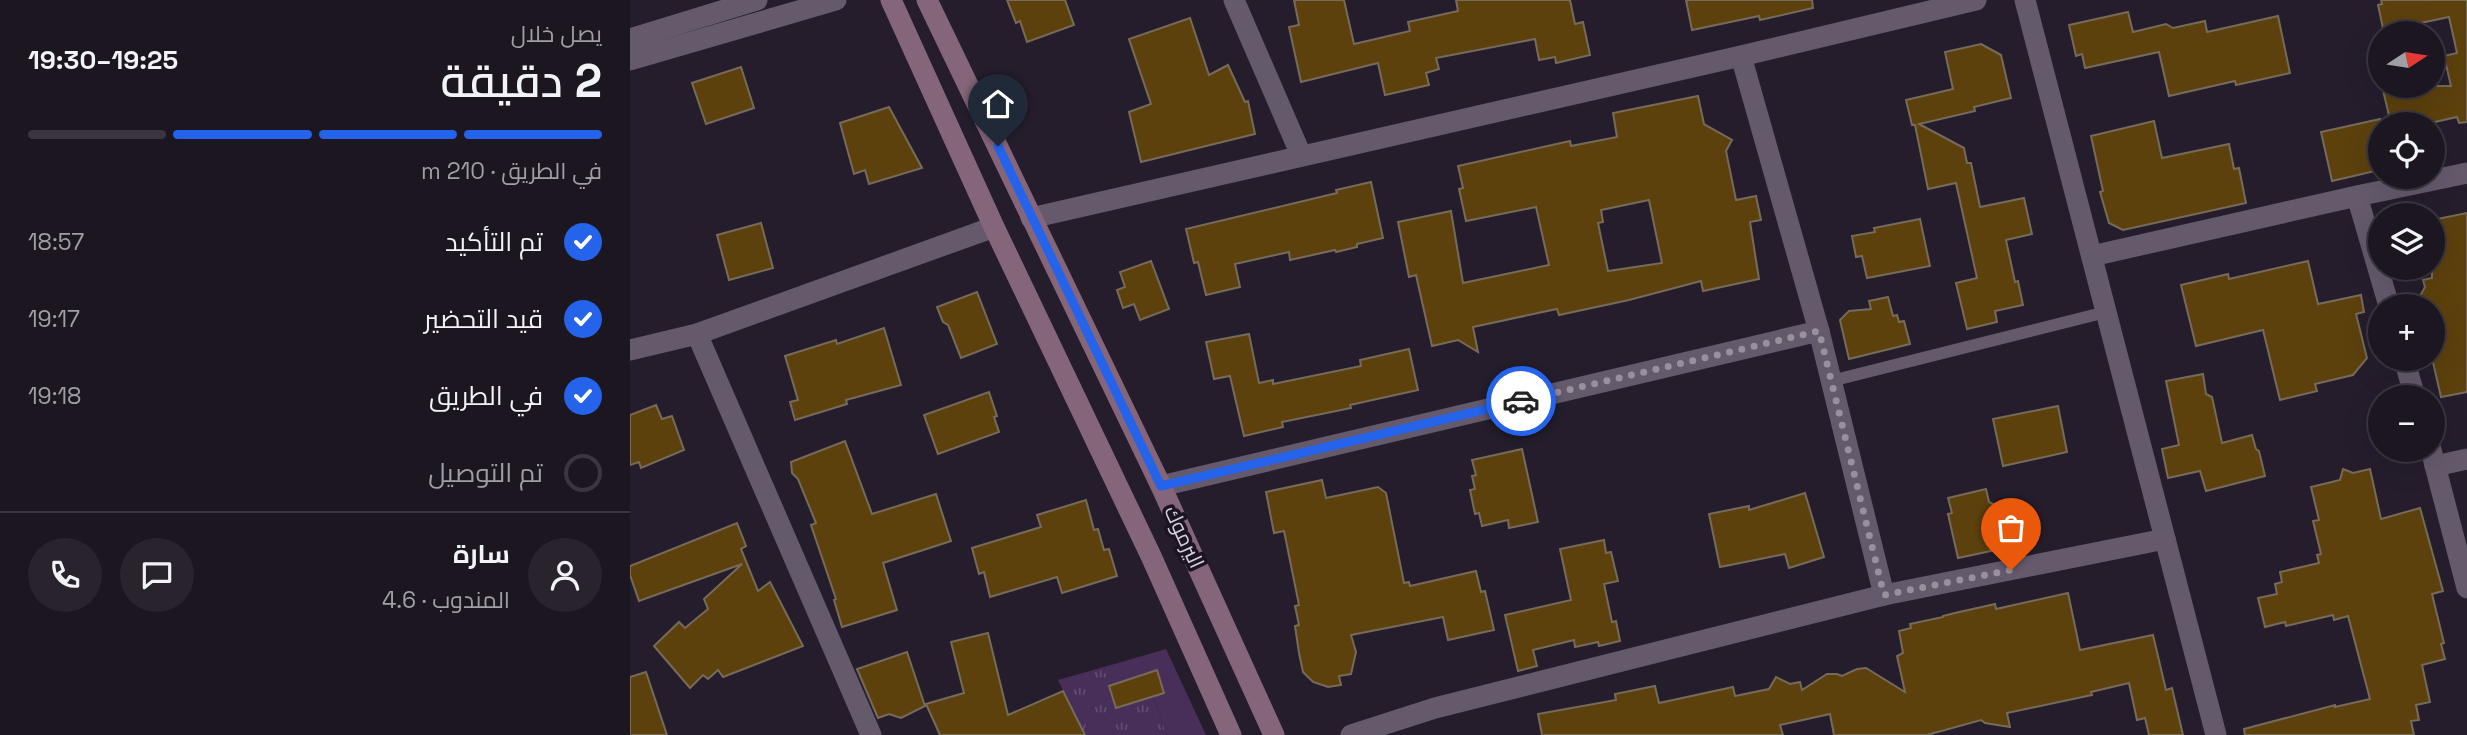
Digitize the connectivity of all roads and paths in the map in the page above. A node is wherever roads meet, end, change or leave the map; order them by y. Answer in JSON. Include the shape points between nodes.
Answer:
{"nodes":[{"id":1,"x":757,"y":0,"type":"edge"},
{"id":2,"x":836,"y":0,"type":"edge"},
{"id":3,"x":891,"y":0,"type":"edge"},
{"id":4,"x":927,"y":0,"type":"edge"},
{"id":5,"x":1234,"y":0,"type":"edge"},
{"id":6,"x":1976,"y":0,"type":"edge"},
{"id":7,"x":2025,"y":0,"type":"edge"},
{"id":8,"x":630,"y":39,"type":"edge"},
{"id":9,"x":1741,"y":56,"type":"junction"},
{"id":10,"x":630,"y":60,"type":"edge"},
{"id":11,"x":1301,"y":155,"type":"junction"},
{"id":12,"x":2467,"y":173,"type":"edge"},
{"id":13,"x":2357,"y":196,"type":"junction"},
{"id":14,"x":1031,"y":218,"type":"junction"},
{"id":15,"x":994,"y":227,"type":"junction"},
{"id":16,"x":2092,"y":256,"type":"junction"},
{"id":17,"x":2386,"y":294,"type":"edge"},
{"id":18,"x":2106,"y":312,"type":"junction"},
{"id":19,"x":1819,"y":331,"type":"junction"},
{"id":20,"x":697,"y":334,"type":"junction"},
{"id":21,"x":630,"y":350,"type":"edge"},
{"id":22,"x":1831,"y":381,"type":"junction"},
{"id":23,"x":2445,"y":458,"type":"edge"},
{"id":24,"x":2467,"y":459,"type":"edge"},
{"id":25,"x":2434,"y":462,"type":"edge"},
{"id":26,"x":1161,"y":486,"type":"junction"},
{"id":27,"x":2165,"y":540,"type":"junction"},
{"id":28,"x":2467,"y":588,"type":"edge"},
{"id":29,"x":1884,"y":595,"type":"junction"},
{"id":30,"x":872,"y":735,"type":"edge"},
{"id":31,"x":1231,"y":735,"type":"edge"},
{"id":32,"x":1275,"y":735,"type":"edge"},
{"id":33,"x":1351,"y":735,"type":"edge"},
{"id":34,"x":2216,"y":735,"type":"edge"}],
"edges":[{"from":1,"to":8,"type":"street"},
{"from":2,"to":10,"type":"street"},
{"from":3,"to":15,"type":"street"},
{"from":4,"to":14,"type":"street","name":"اليرموك"},
{"from":5,"to":11,"type":"street"},
{"from":6,"to":9,"type":"street"},
{"from":7,"to":16,"type":"street"},
{"from":9,"to":11,"type":"street"},
{"from":9,"to":19,"type":"street"},
{"from":11,"to":14,"type":"street"},
{"from":12,"to":13,"type":"street"},
{"from":13,"to":16,"type":"street"},
{"from":13,"to":17,"type":"street"},
{"from":14,"to":26,"type":"street","name":"اليرموك"},
{"from":15,"to":20,"type":"street"},
{"from":15,"to":31,"type":"street","via":[[1152,556]]},
{"from":16,"to":18,"type":"street"},
{"from":18,"to":22,"type":"lane"},
{"from":18,"to":27,"type":"street"},
{"from":19,"to":22,"type":"street"},
{"from":19,"to":26,"type":"street"},
{"from":20,"to":21,"type":"street"},
{"from":20,"to":30,"type":"street"},
{"from":22,"to":29,"type":"street"},
{"from":23,"to":24,"type":"street"},
{"from":25,"to":28,"type":"street"},
{"from":26,"to":32,"type":"street","name":"اليرموك"},
{"from":27,"to":29,"type":"street"},
{"from":27,"to":34,"type":"street"},
{"from":29,"to":33,"type":"street","via":[[1435,708]]}]}
